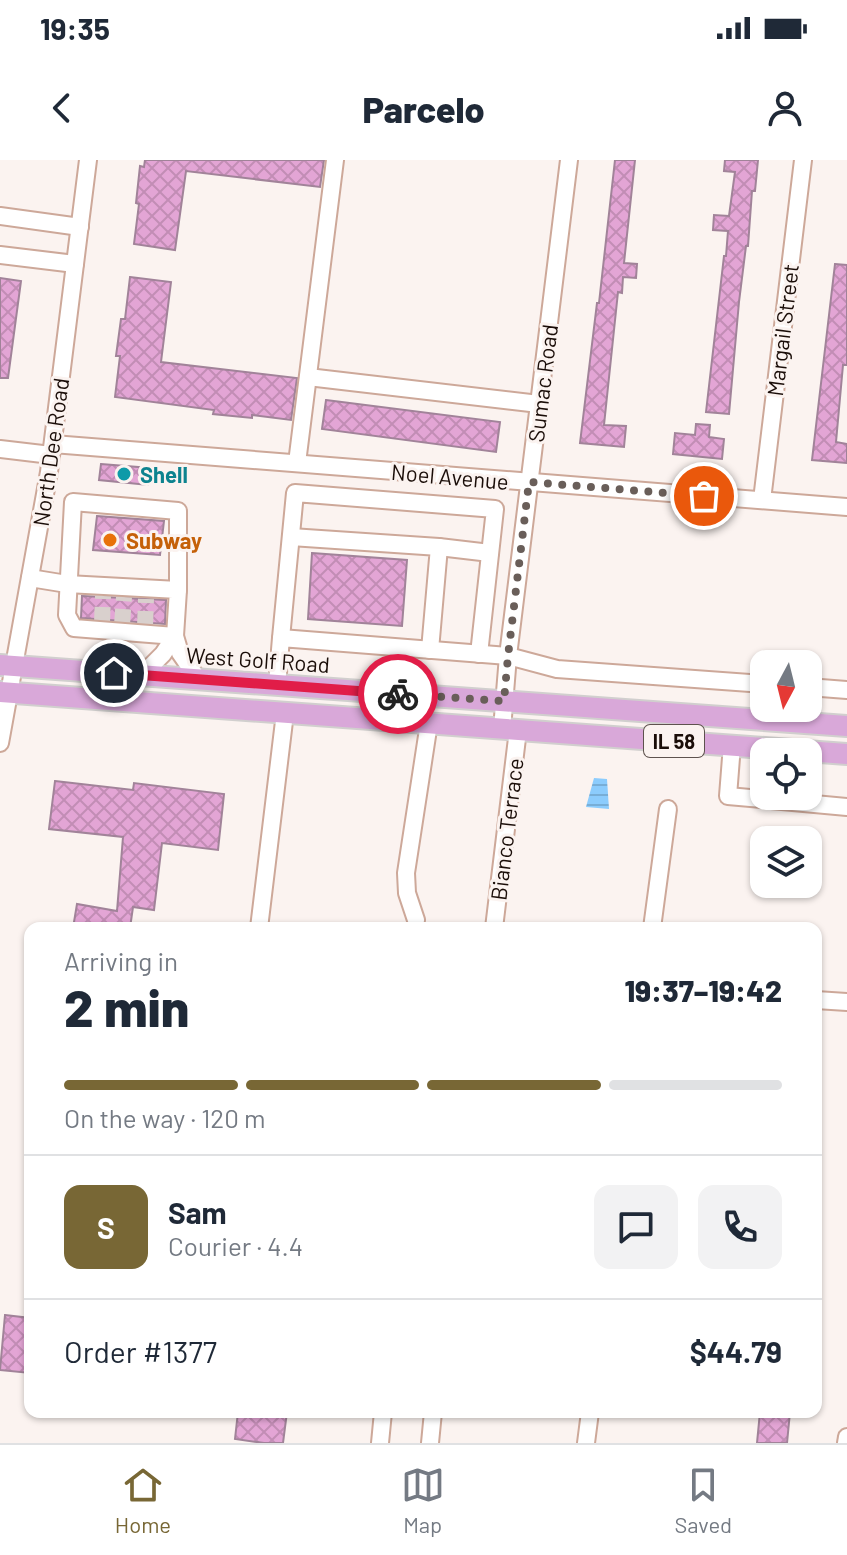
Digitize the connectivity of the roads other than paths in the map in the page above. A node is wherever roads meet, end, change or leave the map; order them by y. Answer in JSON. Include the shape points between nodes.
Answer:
{"nodes":[{"id":1,"x":88,"y":160,"type":"edge"},
{"id":2,"x":335,"y":160,"type":"edge"},
{"id":3,"x":569,"y":160,"type":"edge"},
{"id":4,"x":803,"y":160,"type":"edge"},
{"id":5,"x":0,"y":216,"type":"edge"},
{"id":6,"x":80,"y":227,"type":"junction"},
{"id":7,"x":0,"y":255,"type":"edge"},
{"id":8,"x":75,"y":264,"type":"junction"},
{"id":9,"x":308,"y":377,"type":"junction"},
{"id":10,"x":539,"y":404,"type":"junction"},
{"id":11,"x":0,"y":449,"type":"edge"},
{"id":12,"x":52,"y":450,"type":"junction"},
{"id":13,"x":297,"y":463,"type":"junction"},
{"id":14,"x":529,"y":482,"type":"junction"},
{"id":15,"x":762,"y":500,"type":"junction"},
{"id":16,"x":847,"y":507,"type":"edge"},
{"id":17,"x":291,"y":537,"type":"junction"},
{"id":18,"x":439,"y":547,"type":"junction"},
{"id":19,"x":490,"y":553,"type":"junction"},
{"id":20,"x":30,"y":578,"type":"junction"},
{"id":21,"x":67,"y":584,"type":"junction"},
{"id":22,"x":178,"y":590,"type":"junction"},
{"id":23,"x":175,"y":636,"type":"junction"},
{"id":24,"x":281,"y":638,"type":"junction"},
{"id":25,"x":430,"y":650,"type":"junction"},
{"id":26,"x":479,"y":654,"type":"junction"},
{"id":27,"x":508,"y":656,"type":"junction"},
{"id":28,"x":7,"y":665,"type":"edge"},
{"id":29,"x":142,"y":675,"type":"junction"},
{"id":30,"x":198,"y":679,"type":"junction"},
{"id":31,"x":750,"y":683,"type":"edge"},
{"id":32,"x":277,"y":685,"type":"junction"},
{"id":33,"x":822,"y":688,"type":"edge"},
{"id":34,"x":847,"y":690,"type":"edge"},
{"id":35,"x":4,"y":692,"type":"edge"},
{"id":36,"x":504,"y":701,"type":"junction"},
{"id":37,"x":285,"y":713,"type":"junction"},
{"id":38,"x":429,"y":723,"type":"junction"},
{"id":39,"x":847,"y":726,"type":"edge"},
{"id":40,"x":510,"y":729,"type":"junction"},
{"id":41,"x":0,"y":743,"type":"edge"},
{"id":42,"x":732,"y":745,"type":"junction"},
{"id":43,"x":847,"y":754,"type":"edge"},
{"id":44,"x":847,"y":807,"type":"edge"},
{"id":45,"x":668,"y":809,"type":"dead end"},
{"id":46,"x":416,"y":920,"type":"dead end"},
{"id":47,"x":260,"y":922,"type":"edge"},
{"id":48,"x":494,"y":922,"type":"edge"},
{"id":49,"x":653,"y":922,"type":"edge"},
{"id":50,"x":822,"y":1000,"type":"edge"},
{"id":51,"x":847,"y":1002,"type":"edge"},
{"id":52,"x":382,"y":1418,"type":"edge"},
{"id":53,"x":432,"y":1418,"type":"edge"},
{"id":54,"x":589,"y":1418,"type":"edge"},
{"id":55,"x":380,"y":1443,"type":"edge"},
{"id":56,"x":430,"y":1443,"type":"edge"},
{"id":57,"x":586,"y":1443,"type":"edge"}],
"edges":[{"from":1,"to":6,"type":"street","name":"North Dee Road"},
{"from":2,"to":9,"type":"street"},
{"from":3,"to":10,"type":"street","name":"Sumac Road"},
{"from":4,"to":15,"type":"street","name":"Margail Street"},
{"from":5,"to":6,"type":"street"},
{"from":6,"to":8,"type":"street","name":"North Dee Road"},
{"from":7,"to":8,"type":"street"},
{"from":8,"to":12,"type":"street","name":"North Dee Road"},
{"from":9,"to":10,"type":"street"},
{"from":9,"to":13,"type":"street"},
{"from":10,"to":14,"type":"street","name":"Sumac Road"},
{"from":11,"to":12,"type":"street","name":"Noel Avenue"},
{"from":12,"to":13,"type":"street","name":"Noel Avenue"},
{"from":12,"to":20,"type":"street","name":"North Dee Road"},
{"from":13,"to":14,"type":"street","name":"Noel Avenue"},
{"from":14,"to":15,"type":"street","name":"Noel Avenue"},
{"from":14,"to":27,"type":"street","name":"Sumac Road"},
{"from":15,"to":16,"type":"street","name":"Noel Avenue"},
{"from":17,"to":18,"type":"street"},
{"from":17,"to":19,"type":"street","via":[[295,493],[495,509]]},
{"from":17,"to":24,"type":"street"},
{"from":18,"to":19,"type":"street"},
{"from":18,"to":25,"type":"street"},
{"from":19,"to":26,"type":"street"},
{"from":20,"to":21,"type":"street"},
{"from":20,"to":28,"type":"street","name":"North Dee Road"},
{"from":21,"to":22,"type":"street","via":[[104,591]]},
{"from":21,"to":22,"type":"street","via":[[73,502],[178,511]]},
{"from":21,"to":23,"type":"street","via":[[67,615],[74,628]]},
{"from":22,"to":23,"type":"street"},
{"from":23,"to":29,"type":"street"},
{"from":23,"to":30,"type":"street"},
{"from":24,"to":25,"type":"street"},
{"from":24,"to":32,"type":"street"},
{"from":25,"to":26,"type":"street"},
{"from":26,"to":27,"type":"street"},
{"from":27,"to":31,"type":"street","via":[[557,669]]},
{"from":27,"to":36,"type":"street","name":"Sumac Road"},
{"from":28,"to":29,"type":"main road","name":"West Golf Road","number":"IL 58"},
{"from":28,"to":35,"type":"street","name":"North Dee Road"},
{"from":29,"to":30,"type":"main road","name":"West Golf Road","number":"IL 58"},
{"from":30,"to":32,"type":"main road","name":"West Golf Road","number":"IL 58"},
{"from":32,"to":36,"type":"main road","name":"West Golf Road","number":"IL 58"},
{"from":33,"to":34,"type":"street"},
{"from":35,"to":37,"type":"main road","number":"IL 58"},
{"from":35,"to":41,"type":"street","name":"North Dee Road"},
{"from":36,"to":39,"type":"main road","name":"West Golf Road","number":"IL 58"},
{"from":36,"to":40,"type":"street","name":"Bianco Terrace"},
{"from":37,"to":38,"type":"main road","number":"IL 58"},
{"from":37,"to":47,"type":"street"},
{"from":38,"to":40,"type":"main road","number":"IL 58"},
{"from":38,"to":46,"type":"street","via":[[406,873]]},
{"from":40,"to":42,"type":"main road","number":"IL 58"},
{"from":40,"to":48,"type":"street","name":"Bianco Terrace"},
{"from":42,"to":43,"type":"main road","number":"IL 58"},
{"from":42,"to":44,"type":"street","via":[[728,796]]},
{"from":45,"to":49,"type":"street"},
{"from":50,"to":51,"type":"street"},
{"from":52,"to":55,"type":"street"},
{"from":53,"to":56,"type":"street"},
{"from":54,"to":57,"type":"street"}]}
